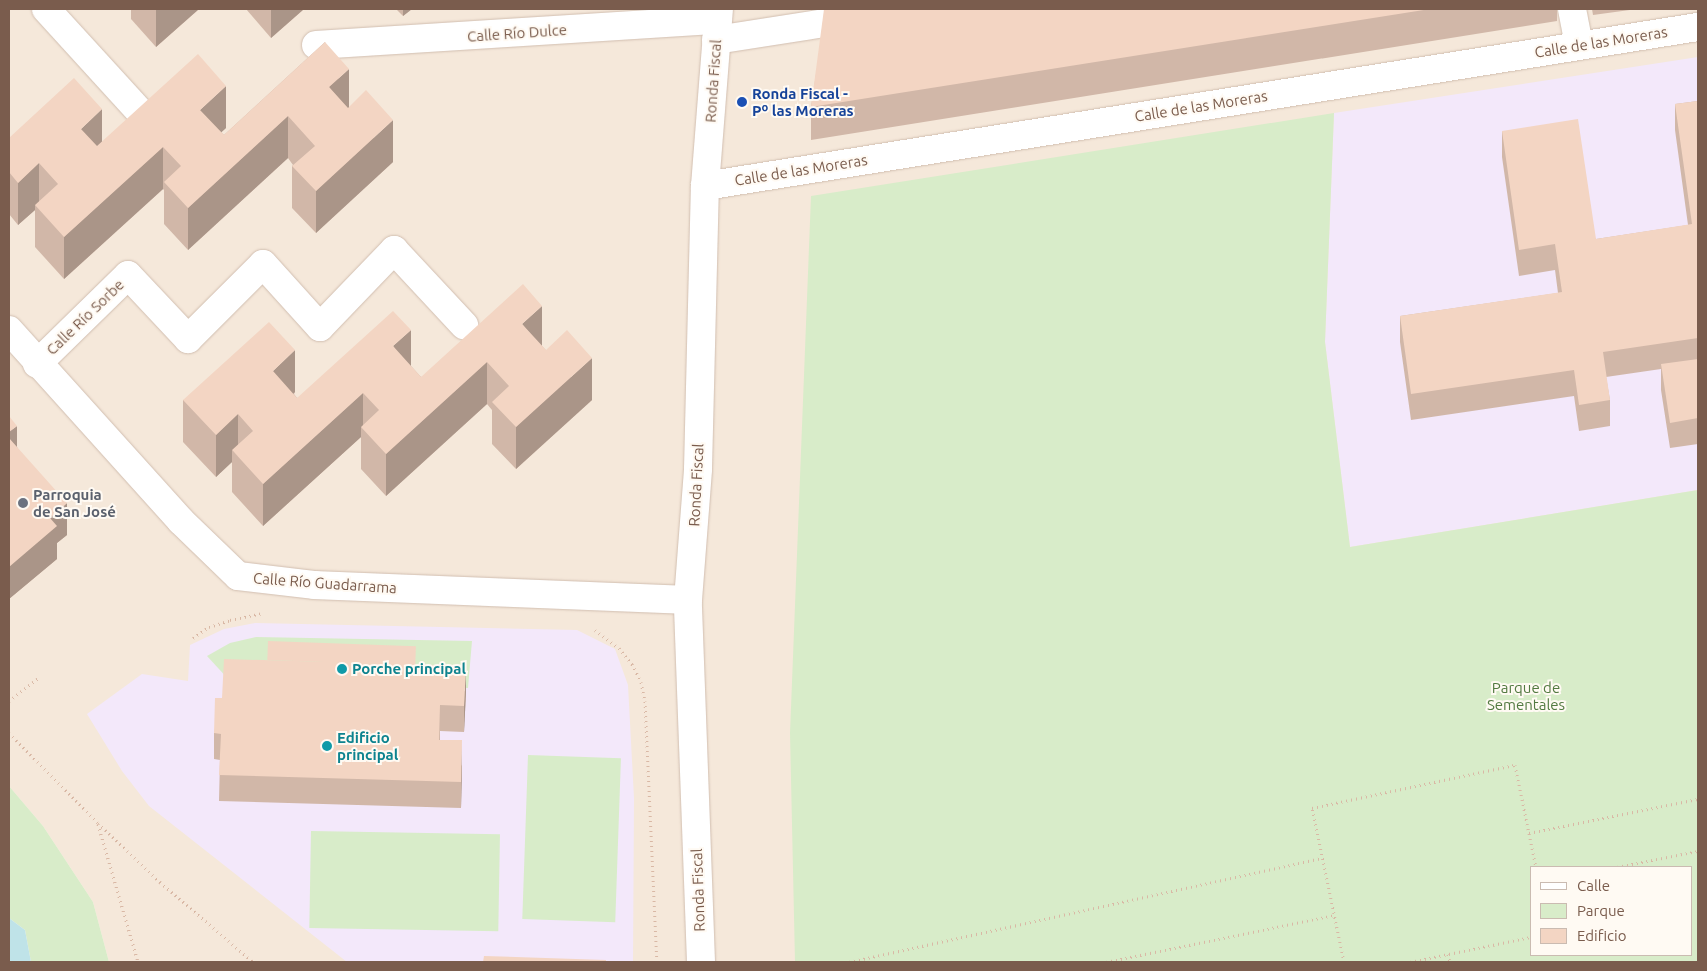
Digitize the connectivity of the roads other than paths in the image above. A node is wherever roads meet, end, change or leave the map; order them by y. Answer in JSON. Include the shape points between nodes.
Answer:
{"nodes":[{"id":1,"x":46,"y":9,"type":"edge"},
{"id":2,"x":913,"y":9,"type":"edge"},
{"id":3,"x":1572,"y":9,"type":"edge"},
{"id":4,"x":717,"y":23,"type":"edge"},
{"id":5,"x":1698,"y":27,"type":"edge"},
{"id":6,"x":316,"y":45,"type":"dead end"},
{"id":7,"x":1579,"y":45,"type":"junction"},
{"id":8,"x":140,"y":112,"type":"edge"},
{"id":9,"x":704,"y":186,"type":"junction"},
{"id":10,"x":464,"y":325,"type":"dead end"},
{"id":11,"x":9,"y":330,"type":"edge"},
{"id":12,"x":37,"y":364,"type":"junction"},
{"id":13,"x":688,"y":600,"type":"junction"},
{"id":14,"x":701,"y":962,"type":"edge"}],
"edges":[{"from":1,"to":8,"type":"street"},
{"from":2,"to":4,"type":"street","name":"Calle Río Dulce"},
{"from":3,"to":7,"type":"street"},
{"from":4,"to":6,"type":"street","name":"Calle Río Dulce"},
{"from":4,"to":9,"type":"street","name":"Ronda Fiscal"},
{"from":5,"to":7,"type":"street","name":"Calle de las Moreras"},
{"from":7,"to":9,"type":"street","name":"Calle de las Moreras"},
{"from":9,"to":13,"type":"street","name":"Ronda Fiscal","via":[[698,469]]},
{"from":10,"to":12,"type":"street","name":"Calle Río Sorbe","via":[[394,250],[320,327],[263,264],[188,339],[128,275]]},
{"from":11,"to":12,"type":"street","name":"Calle Río Guadarrama"},
{"from":12,"to":13,"type":"street","name":"Calle Río Guadarrama","via":[[180,521],[238,576],[315,585]]},
{"from":13,"to":14,"type":"street","name":"Ronda Fiscal"}]}
